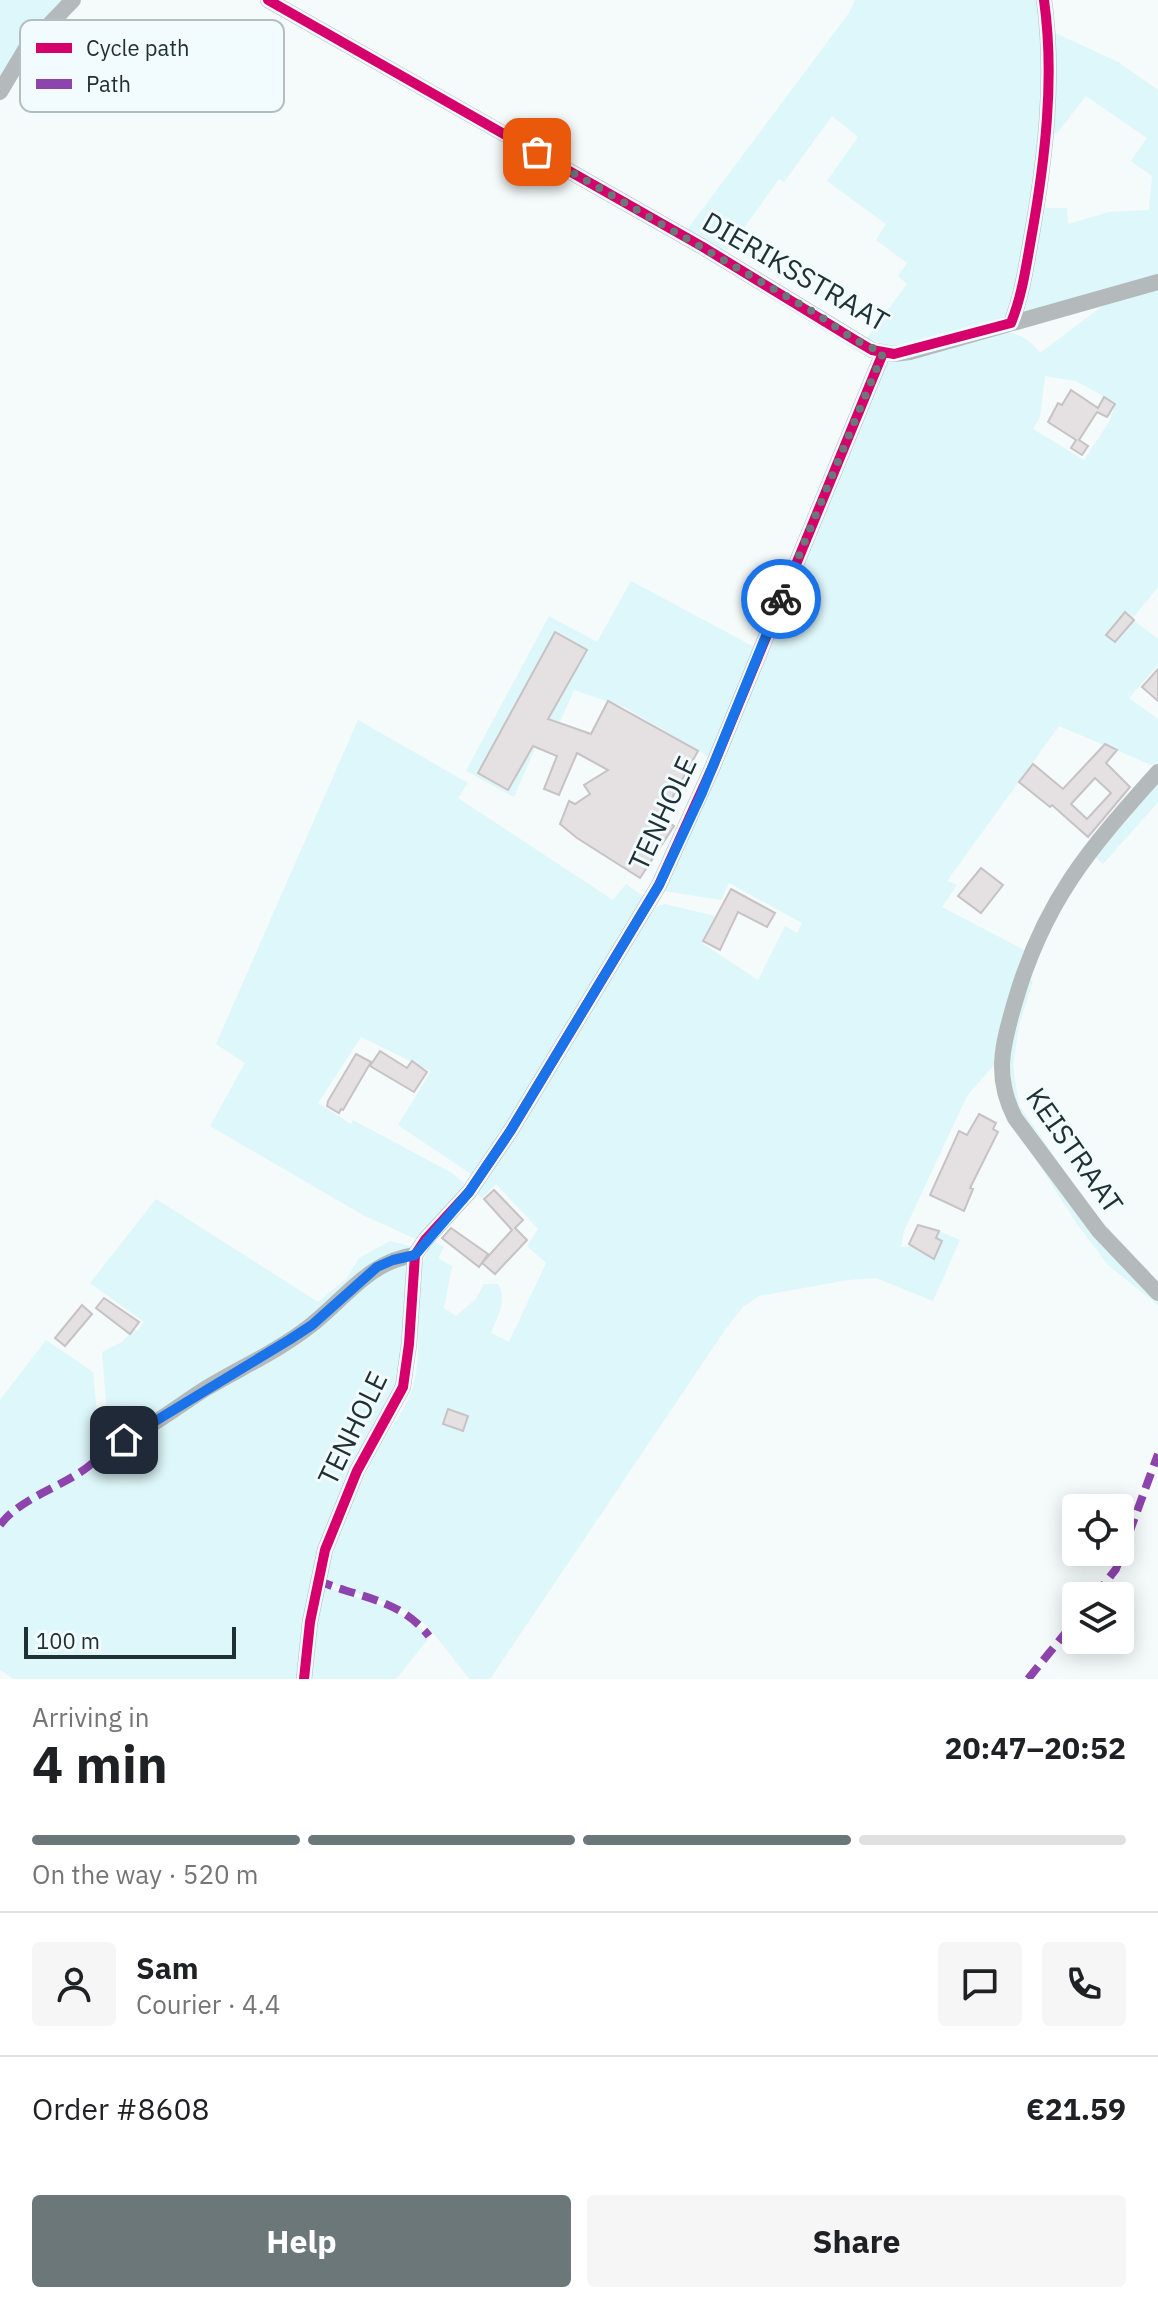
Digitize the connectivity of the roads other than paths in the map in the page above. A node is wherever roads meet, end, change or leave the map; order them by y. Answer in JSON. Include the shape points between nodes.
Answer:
{"nodes":[{"id":1,"x":73,"y":0,"type":"edge"},
{"id":2,"x":268,"y":0,"type":"edge"},
{"id":3,"x":1044,"y":0,"type":"edge"},
{"id":4,"x":54,"y":20,"type":"edge"},
{"id":5,"x":20,"y":58,"type":"edge"},
{"id":6,"x":0,"y":92,"type":"edge"},
{"id":7,"x":1158,"y":282,"type":"edge"},
{"id":8,"x":1011,"y":323,"type":"junction"},
{"id":9,"x":883,"y":353,"type":"junction"},
{"id":10,"x":1158,"y":772,"type":"edge"},
{"id":11,"x":415,"y":1255,"type":"junction"},
{"id":12,"x":1158,"y":1293,"type":"edge"},
{"id":13,"x":110,"y":1440,"type":"dead end"},
{"id":14,"x":304,"y":1679,"type":"edge"}],
"edges":[{"from":1,"to":4,"type":"street"},
{"from":2,"to":9,"type":"street","name":"DIERIKSSTRAAT"},
{"from":3,"to":8,"type":"street","via":[[1047,69],[1040,183]]},
{"from":5,"to":6,"type":"street"},
{"from":7,"to":8,"type":"street","name":"DIERIKSSTRAAT"},
{"from":8,"to":9,"type":"street","name":"DIERIKSSTRAAT","via":[[910,352]]},
{"from":9,"to":11,"type":"street","name":"TENHOLE","via":[[659,885],[511,1130],[469,1192]]},
{"from":10,"to":12,"type":"street","name":"KEISTRAAT","via":[[1092,847],[1041,928],[1019,986],[1001,1069],[1006,1099],[1024,1130],[1112,1247]]},
{"from":11,"to":13,"type":"street","via":[[377,1267],[289,1340],[134,1435]]},
{"from":11,"to":14,"type":"street","name":"TENHOLE","via":[[403,1387],[357,1471],[325,1550]]}]}
